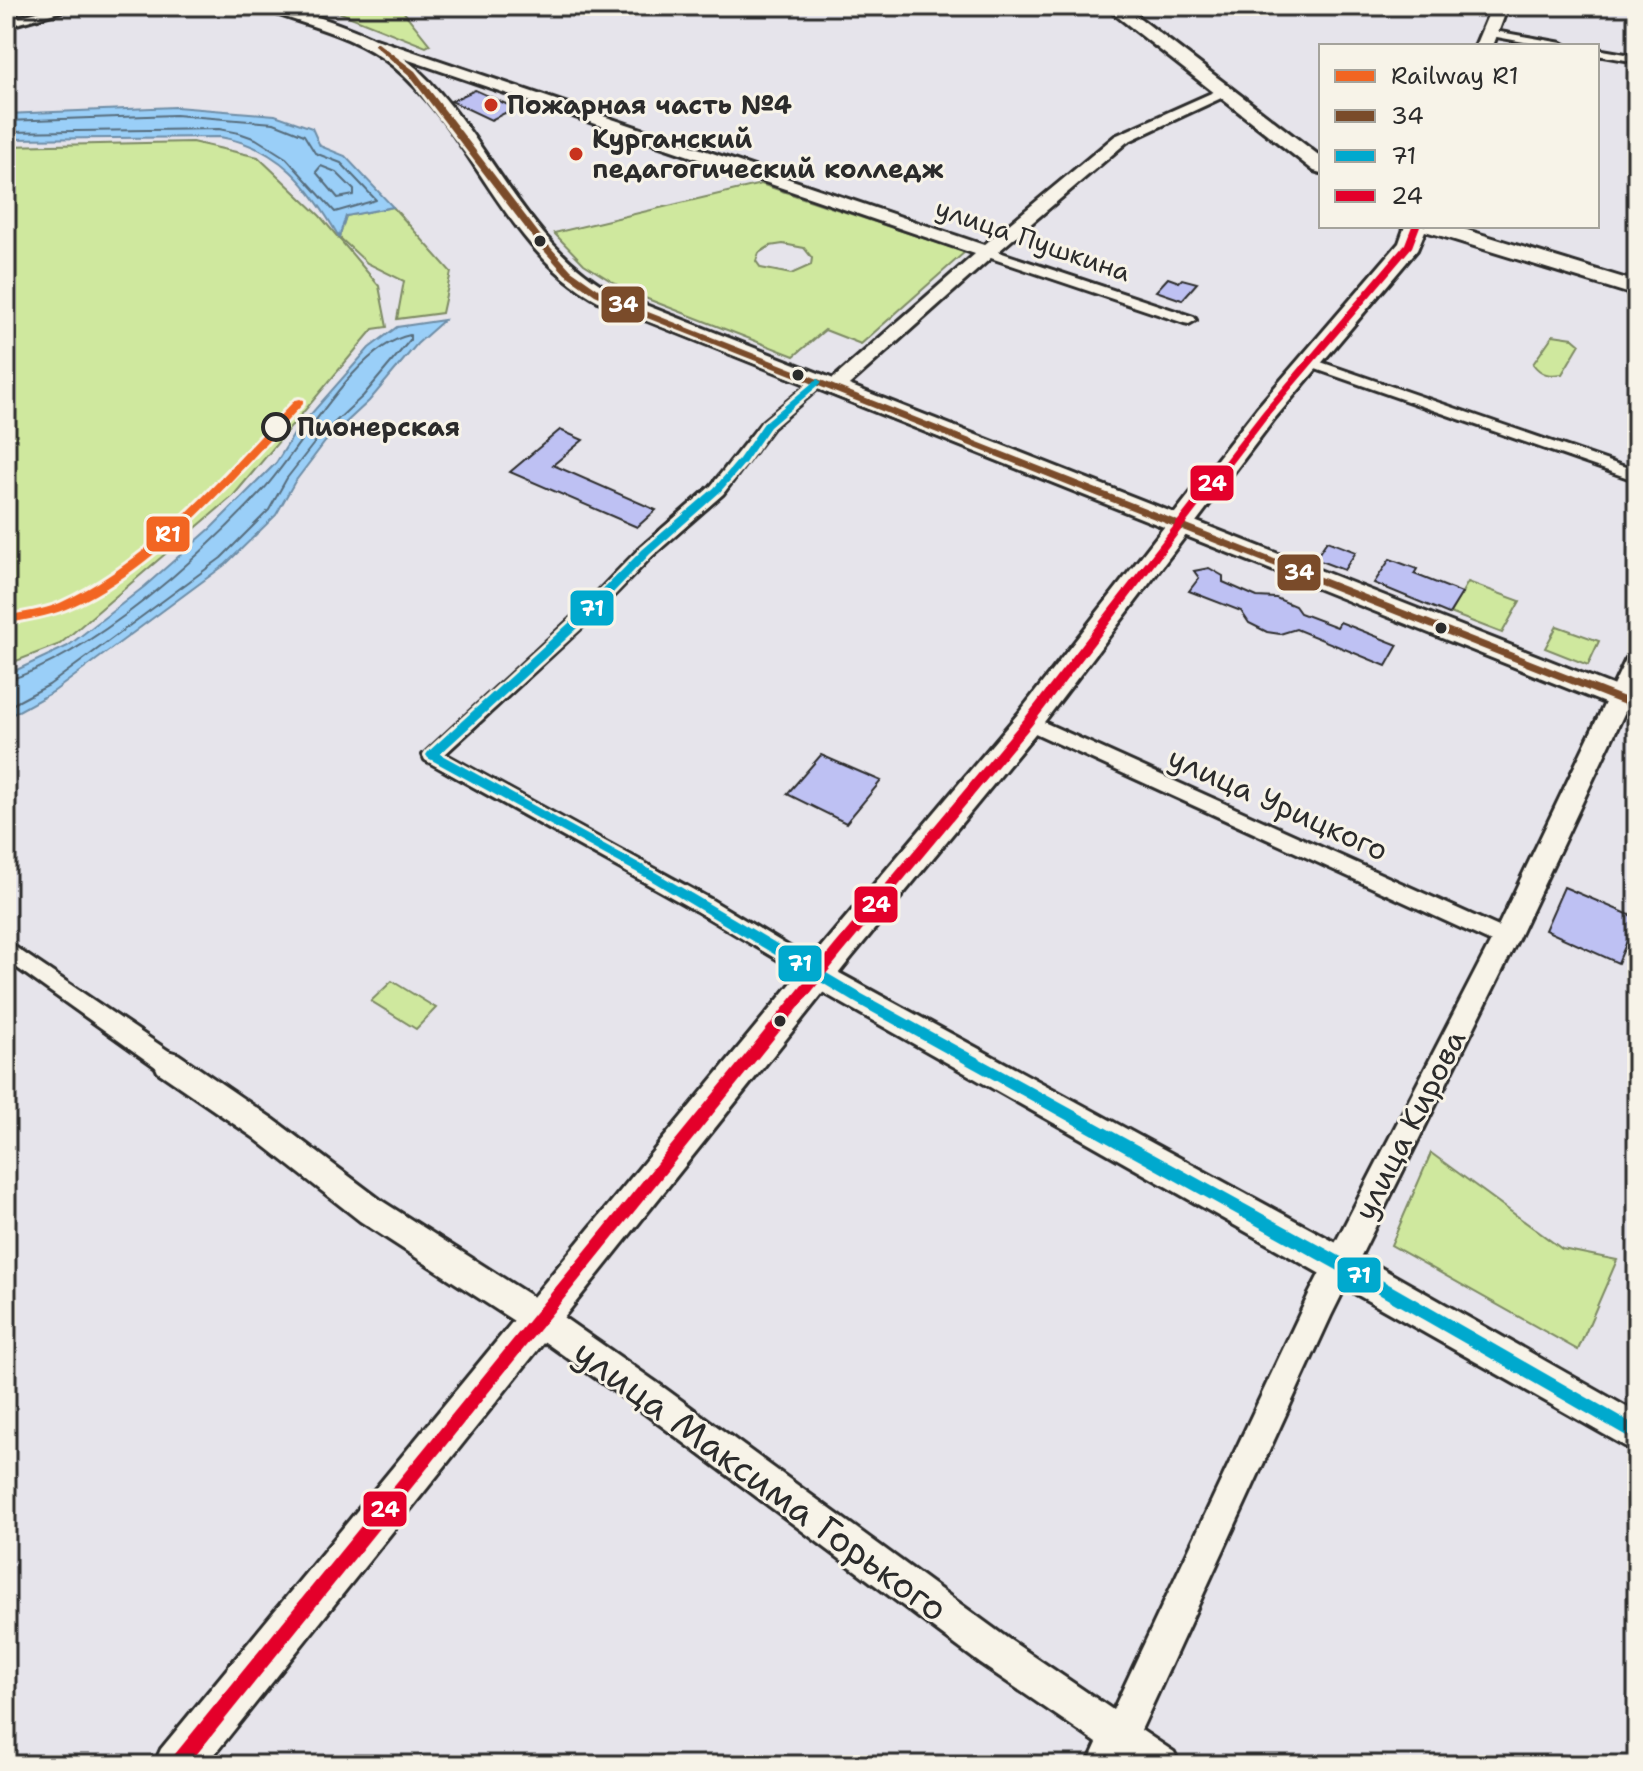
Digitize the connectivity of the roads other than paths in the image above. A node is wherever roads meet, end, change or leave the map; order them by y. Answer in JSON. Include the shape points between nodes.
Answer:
{"nodes":[{"id":1,"x":74,"y":6,"type":"edge"},
{"id":2,"x":271,"y":6,"type":"edge"},
{"id":3,"x":1113,"y":6,"type":"edge"},
{"id":4,"x":1500,"y":6,"type":"edge"},
{"id":5,"x":6,"y":24,"type":"edge"},
{"id":6,"x":1486,"y":40,"type":"edge"},
{"id":7,"x":376,"y":44,"type":"junction"},
{"id":8,"x":1537,"y":44,"type":"edge"},
{"id":9,"x":1599,"y":52,"type":"edge"},
{"id":10,"x":1637,"y":59,"type":"edge"},
{"id":11,"x":1224,"y":93,"type":"junction"},
{"id":12,"x":1319,"y":165,"type":"edge"},
{"id":13,"x":1415,"y":228,"type":"edge"},
{"id":14,"x":1438,"y":228,"type":"edge"},
{"id":15,"x":987,"y":252,"type":"junction"},
{"id":16,"x":1637,"y":289,"type":"edge"},
{"id":17,"x":1189,"y":320,"type":"dead end"},
{"id":18,"x":1309,"y":362,"type":"junction"},
{"id":19,"x":825,"y":385,"type":"junction"},
{"id":20,"x":1637,"y":476,"type":"edge"},
{"id":21,"x":1181,"y":526,"type":"junction"},
{"id":22,"x":1637,"y":661,"type":"edge"},
{"id":23,"x":1629,"y":702,"type":"edge"},
{"id":24,"x":1028,"y":722,"type":"junction"},
{"id":25,"x":1505,"y":939,"type":"junction"},
{"id":26,"x":6,"y":949,"type":"edge"},
{"id":27,"x":819,"y":975,"type":"junction"},
{"id":28,"x":168,"y":1063,"type":"joint"},
{"id":29,"x":1340,"y":1264,"type":"junction"},
{"id":30,"x":539,"y":1319,"type":"junction"},
{"id":31,"x":1637,"y":1434,"type":"edge"},
{"id":32,"x":1113,"y":1751,"type":"edge"},
{"id":33,"x":177,"y":1765,"type":"edge"},
{"id":34,"x":1161,"y":1765,"type":"edge"}],
"edges":[{"from":1,"to":5,"type":"street"},
{"from":2,"to":7,"type":"main road","name":"улица Пушкина"},
{"from":3,"to":11,"type":"main road"},
{"from":4,"to":6,"type":"main road"},
{"from":6,"to":8,"type":"street"},
{"from":7,"to":15,"type":"street","name":"улица Пушкина"},
{"from":7,"to":19,"type":"main road","via":[[412,73],[568,272],[635,310]]},
{"from":9,"to":10,"type":"street"},
{"from":11,"to":12,"type":"main road"},
{"from":11,"to":15,"type":"street","via":[[1121,139]]},
{"from":13,"to":18,"type":"main road","via":[[1409,245]]},
{"from":14,"to":16,"type":"main road"},
{"from":15,"to":17,"type":"street","name":"улица Пушкина"},
{"from":15,"to":19,"type":"street"},
{"from":18,"to":20,"type":"street"},
{"from":18,"to":21,"type":"main road"},
{"from":19,"to":21,"type":"main road"},
{"from":19,"to":27,"type":"street","via":[[767,425],[717,490],[432,755],[678,890]]},
{"from":21,"to":23,"type":"main road"},
{"from":21,"to":24,"type":"main road"},
{"from":22,"to":23,"type":"street","name":"улица Кирова"},
{"from":23,"to":25,"type":"street","name":"улица Кирова"},
{"from":24,"to":25,"type":"street","name":"улица Урицкого"},
{"from":24,"to":27,"type":"main road"},
{"from":25,"to":29,"type":"street","name":"улица Кирова"},
{"from":26,"to":28,"type":"street","name":"улица Максима Горького"},
{"from":27,"to":29,"type":"main road"},
{"from":27,"to":30,"type":"main road"},
{"from":28,"to":30,"type":"street","name":"улица Максима Горького","via":[[371,1211]]},
{"from":29,"to":31,"type":"main road"},
{"from":29,"to":32,"type":"street","name":"улица Кирова"},
{"from":30,"to":32,"type":"street","name":"улица Максима Горького","via":[[981,1641]]},
{"from":30,"to":33,"type":"main road"},
{"from":32,"to":34,"type":"street","name":"улица Максима Горького"}]}
